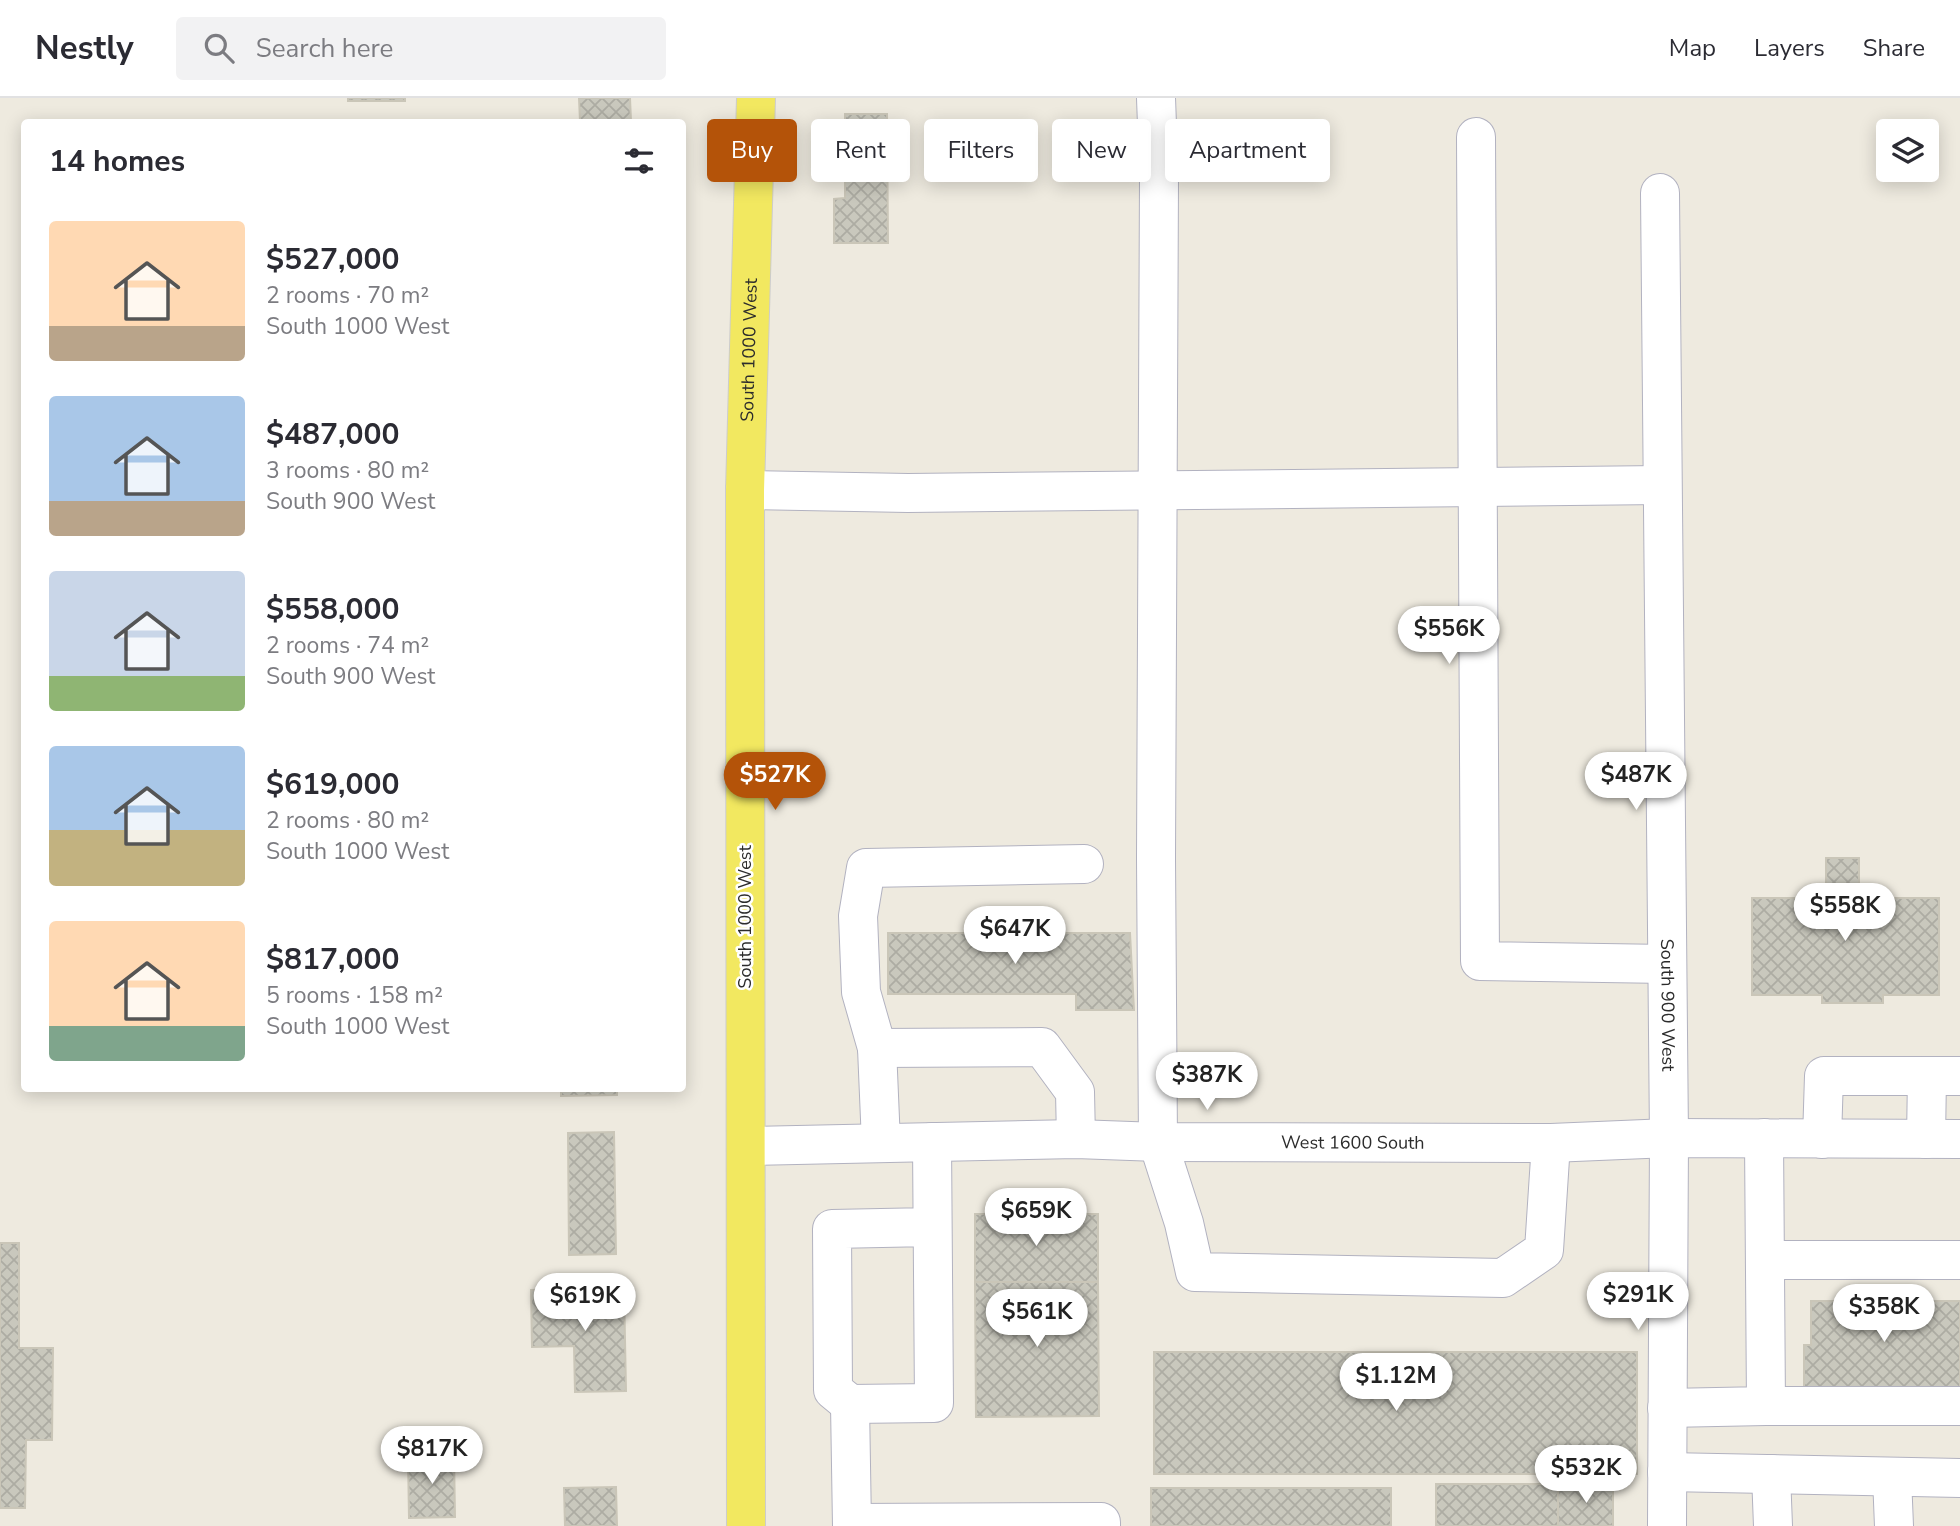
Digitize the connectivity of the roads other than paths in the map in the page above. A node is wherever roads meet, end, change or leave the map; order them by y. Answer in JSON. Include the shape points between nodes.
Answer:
{"nodes":[{"id":1,"x":756,"y":98,"type":"edge"},
{"id":2,"x":1156,"y":98,"type":"edge"},
{"id":3,"x":1476,"y":137,"type":"dead end"},
{"id":4,"x":1660,"y":193,"type":"dead end"},
{"id":5,"x":1662,"y":485,"type":"junction"},
{"id":6,"x":1478,"y":487,"type":"junction"},
{"id":7,"x":1156,"y":489,"type":"junction"},
{"id":8,"x":745,"y":490,"type":"junction"},
{"id":9,"x":1084,"y":864,"type":"dead end"},
{"id":10,"x":1667,"y":964,"type":"junction"},
{"id":11,"x":877,"y":1048,"type":"junction"},
{"id":12,"x":1943,"y":1076,"type":"edge"},
{"id":13,"x":1669,"y":1138,"type":"junction"},
{"id":14,"x":1764,"y":1138,"type":"junction"},
{"id":15,"x":1076,"y":1139,"type":"junction"},
{"id":16,"x":1822,"y":1139,"type":"junction"},
{"id":17,"x":1943,"y":1139,"type":"edge"},
{"id":18,"x":932,"y":1142,"type":"junction"},
{"id":19,"x":1158,"y":1142,"type":"junction"},
{"id":20,"x":881,"y":1143,"type":"junction"},
{"id":21,"x":1551,"y":1143,"type":"junction"},
{"id":22,"x":746,"y":1146,"type":"junction"},
{"id":23,"x":931,"y":1227,"type":"junction"},
{"id":24,"x":1765,"y":1260,"type":"junction"},
{"id":25,"x":1960,"y":1260,"type":"edge"},
{"id":26,"x":850,"y":1404,"type":"junction"},
{"id":27,"x":1766,"y":1406,"type":"junction"},
{"id":28,"x":1960,"y":1406,"type":"edge"},
{"id":29,"x":1667,"y":1408,"type":"junction"},
{"id":30,"x":1667,"y":1472,"type":"junction"},
{"id":31,"x":1771,"y":1474,"type":"junction"},
{"id":32,"x":1892,"y":1477,"type":"junction"},
{"id":33,"x":1960,"y":1478,"type":"edge"},
{"id":34,"x":852,"y":1524,"type":"edge"},
{"id":35,"x":746,"y":1526,"type":"edge"},
{"id":36,"x":1101,"y":1526,"type":"edge"},
{"id":37,"x":1667,"y":1526,"type":"edge"},
{"id":38,"x":1773,"y":1526,"type":"edge"},
{"id":39,"x":1894,"y":1526,"type":"edge"}],
"edges":[{"from":1,"to":8,"type":"main road","name":"South 1000 West"},
{"from":2,"to":7,"type":"street"},
{"from":3,"to":6,"type":"street"},
{"from":4,"to":5,"type":"street","name":"South 900 West"},
{"from":5,"to":6,"type":"street"},
{"from":5,"to":10,"type":"street","name":"South 900 West"},
{"from":6,"to":7,"type":"street"},
{"from":6,"to":10,"type":"street","via":[[1480,961]]},
{"from":7,"to":8,"type":"street"},
{"from":7,"to":19,"type":"street"},
{"from":8,"to":22,"type":"main road","name":"South 1000 West"},
{"from":9,"to":11,"type":"street","via":[[866,868],[858,916],[861,992]]},
{"from":10,"to":13,"type":"street","name":"South 900 West"},
{"from":11,"to":15,"type":"street","via":[[1042,1047],[1075,1092]]},
{"from":11,"to":20,"type":"street"},
{"from":12,"to":16,"type":"street","via":[[1824,1076]]},
{"from":12,"to":17,"type":"street"},
{"from":13,"to":14,"type":"street","name":"West 1600 South"},
{"from":13,"to":21,"type":"street","name":"West 1600 South"},
{"from":13,"to":29,"type":"street","name":"South 900 West"},
{"from":14,"to":16,"type":"street","name":"West 1600 South"},
{"from":14,"to":24,"type":"street"},
{"from":15,"to":18,"type":"street","name":"West 1600 South"},
{"from":15,"to":19,"type":"street","name":"West 1600 South"},
{"from":16,"to":17,"type":"street","name":"West 1600 South"},
{"from":18,"to":20,"type":"street","name":"West 1600 South"},
{"from":18,"to":23,"type":"street"},
{"from":19,"to":21,"type":"street","name":"West 1600 South"},
{"from":19,"to":21,"type":"street","via":[[1195,1272],[1503,1278],[1544,1250]]},
{"from":20,"to":22,"type":"street","name":"West 1600 South"},
{"from":22,"to":35,"type":"main road","name":"South 1000 West"},
{"from":23,"to":26,"type":"street","via":[[934,1403]]},
{"from":23,"to":26,"type":"street","via":[[832,1229],[833,1390]]},
{"from":24,"to":25,"type":"street"},
{"from":24,"to":27,"type":"street"},
{"from":26,"to":34,"type":"street"},
{"from":27,"to":28,"type":"street"},
{"from":27,"to":29,"type":"street"},
{"from":29,"to":30,"type":"street","name":"South 900 West"},
{"from":30,"to":31,"type":"street"},
{"from":30,"to":37,"type":"street","name":"South 900 West"},
{"from":31,"to":32,"type":"street"},
{"from":31,"to":38,"type":"street"},
{"from":32,"to":33,"type":"street"},
{"from":32,"to":39,"type":"street"},
{"from":34,"to":36,"type":"street","via":[[1101,1522]]}]}
